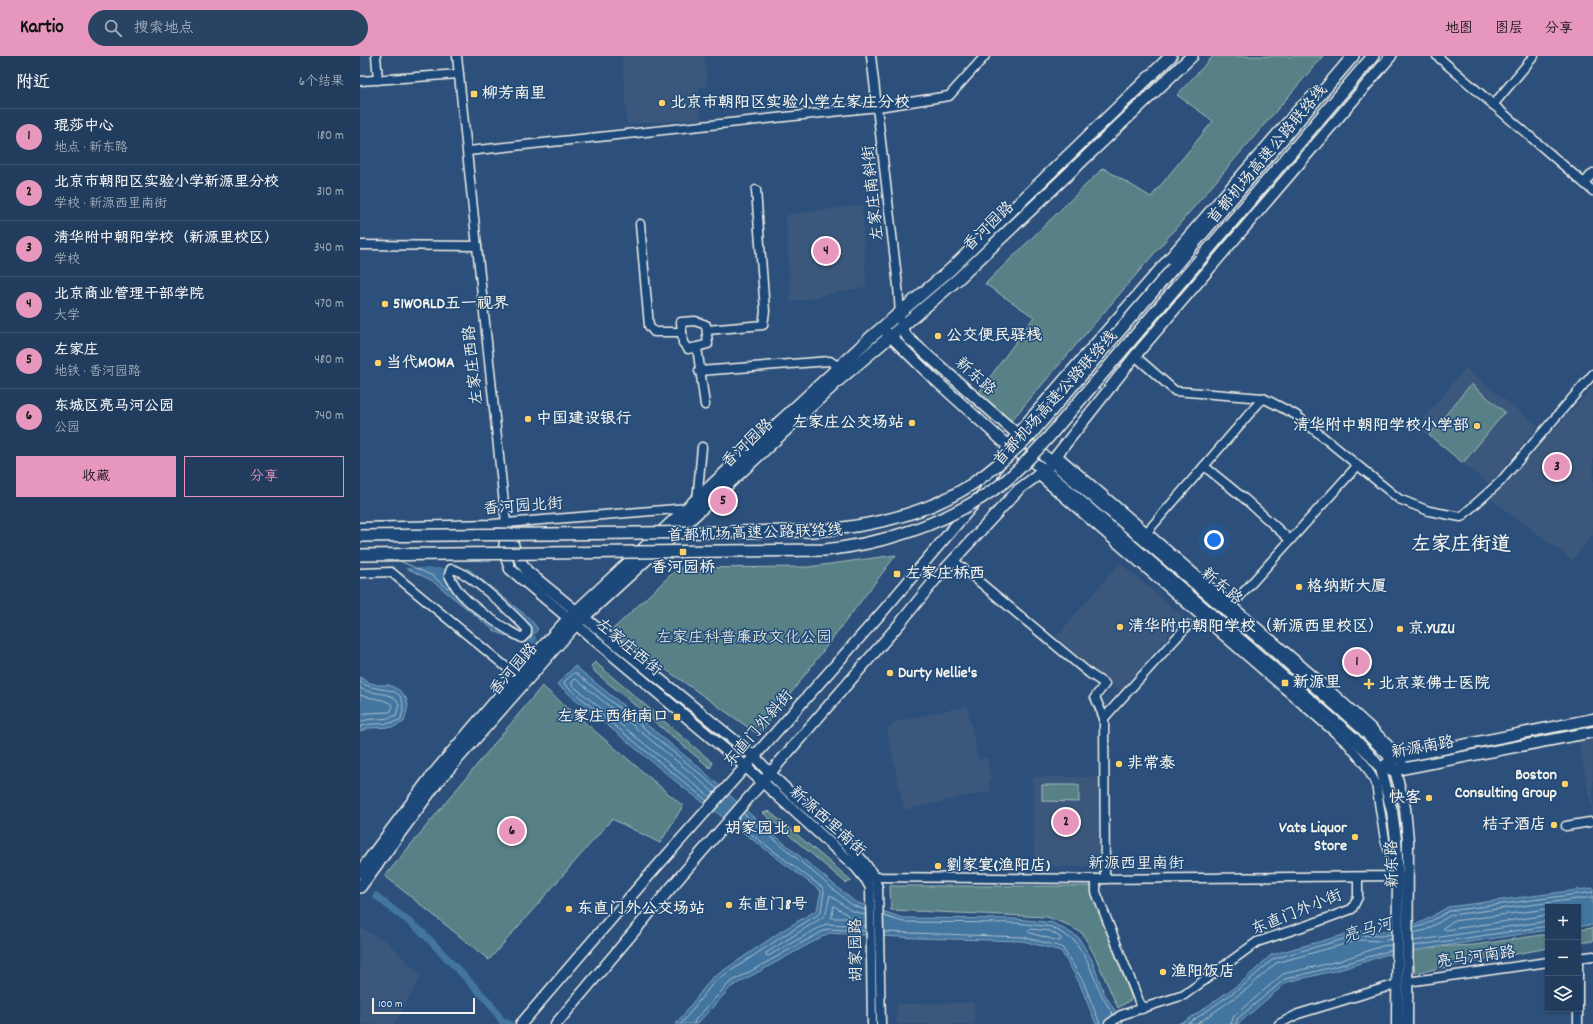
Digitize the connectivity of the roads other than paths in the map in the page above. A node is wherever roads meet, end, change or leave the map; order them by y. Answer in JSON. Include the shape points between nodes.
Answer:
{"nodes":[{"id":1,"x":376,"y":56,"type":"edge"},
{"id":2,"x":457,"y":56,"type":"edge"},
{"id":3,"x":872,"y":56,"type":"edge"},
{"id":4,"x":985,"y":56,"type":"edge"},
{"id":5,"x":1171,"y":56,"type":"edge"},
{"id":6,"x":1192,"y":56,"type":"edge"},
{"id":7,"x":1373,"y":56,"type":"edge"},
{"id":8,"x":1391,"y":56,"type":"edge"},
{"id":9,"x":1437,"y":56,"type":"edge"},
{"id":10,"x":1534,"y":56,"type":"edge"},
{"id":11,"x":1350,"y":60,"type":"edge"},
{"id":12,"x":459,"y":74,"type":"junction"},
{"id":13,"x":378,"y":80,"type":"junction"},
{"id":14,"x":360,"y":81,"type":"edge"},
{"id":15,"x":1493,"y":105,"type":"junction"},
{"id":16,"x":878,"y":107,"type":"junction"},
{"id":17,"x":468,"y":151,"type":"junction"},
{"id":18,"x":1593,"y":173,"type":"edge"},
{"id":19,"x":1584,"y":183,"type":"junction"},
{"id":20,"x":756,"y":190,"type":"dead end"},
{"id":21,"x":1593,"y":191,"type":"edge"},
{"id":22,"x":640,"y":224,"type":"dead end"},
{"id":23,"x":360,"y":245,"type":"edge"},
{"id":24,"x":477,"y":246,"type":"junction"},
{"id":25,"x":900,"y":311,"type":"junction"},
{"id":26,"x":882,"y":328,"type":"junction"},
{"id":27,"x":901,"y":328,"type":"junction"},
{"id":28,"x":707,"y":330,"type":"junction"},
{"id":29,"x":682,"y":332,"type":"junction"},
{"id":30,"x":890,"y":336,"type":"junction"},
{"id":31,"x":697,"y":347,"type":"junction"},
{"id":32,"x":1135,"y":356,"type":"junction"},
{"id":33,"x":839,"y":367,"type":"junction"},
{"id":34,"x":700,"y":371,"type":"junction"},
{"id":35,"x":1593,"y":374,"type":"edge"},
{"id":36,"x":1263,"y":398,"type":"junction"},
{"id":37,"x":704,"y":405,"type":"dead end"},
{"id":38,"x":1017,"y":434,"type":"junction"},
{"id":39,"x":1008,"y":446,"type":"junction"},
{"id":40,"x":702,"y":447,"type":"dead end"},
{"id":41,"x":1054,"y":458,"type":"junction"},
{"id":42,"x":1355,"y":464,"type":"junction"},
{"id":43,"x":1204,"y":466,"type":"junction"},
{"id":44,"x":1041,"y":472,"type":"junction"},
{"id":45,"x":697,"y":501,"type":"junction"},
{"id":46,"x":688,"y":508,"type":"junction"},
{"id":47,"x":506,"y":523,"type":"junction"},
{"id":48,"x":360,"y":527,"type":"edge"},
{"id":49,"x":1147,"y":532,"type":"junction"},
{"id":50,"x":360,"y":536,"type":"edge"},
{"id":51,"x":1289,"y":539,"type":"junction"},
{"id":52,"x":360,"y":555,"type":"edge"},
{"id":53,"x":953,"y":560,"type":"junction"},
{"id":54,"x":360,"y":573,"type":"edge"},
{"id":55,"x":448,"y":575,"type":"joint"},
{"id":56,"x":1230,"y":604,"type":"junction"},
{"id":57,"x":576,"y":617,"type":"junction"},
{"id":58,"x":1188,"y":625,"type":"dead end"},
{"id":59,"x":562,"y":633,"type":"junction"},
{"id":60,"x":520,"y":673,"type":"junction"},
{"id":61,"x":1104,"y":718,"type":"junction"},
{"id":62,"x":1593,"y":719,"type":"edge"},
{"id":63,"x":1593,"y":732,"type":"edge"},
{"id":64,"x":755,"y":757,"type":"junction"},
{"id":65,"x":1397,"y":758,"type":"junction"},
{"id":66,"x":746,"y":767,"type":"junction"},
{"id":67,"x":1380,"y":769,"type":"junction"},
{"id":68,"x":1400,"y":769,"type":"junction"},
{"id":69,"x":769,"y":774,"type":"junction"},
{"id":70,"x":762,"y":782,"type":"junction"},
{"id":71,"x":1590,"y":822,"type":"dead end"},
{"id":72,"x":1566,"y":826,"type":"dead end"},
{"id":73,"x":360,"y":872,"type":"edge"},
{"id":74,"x":1398,"y":876,"type":"junction"},
{"id":75,"x":1358,"y":877,"type":"junction"},
{"id":76,"x":1096,"y":879,"type":"junction"},
{"id":77,"x":1105,"y":879,"type":"junction"},
{"id":78,"x":872,"y":883,"type":"junction"},
{"id":79,"x":360,"y":887,"type":"edge"},
{"id":80,"x":1403,"y":913,"type":"junction"},
{"id":81,"x":1593,"y":956,"type":"edge"},
{"id":82,"x":1581,"y":958,"type":"edge"},
{"id":83,"x":1545,"y":962,"type":"edge"},
{"id":84,"x":1578,"y":976,"type":"edge"},
{"id":85,"x":1407,"y":982,"type":"junction"},
{"id":86,"x":1397,"y":984,"type":"junction"},
{"id":87,"x":1142,"y":1009,"type":"junction"},
{"id":88,"x":557,"y":1023,"type":"edge"},
{"id":89,"x":521,"y":1024,"type":"edge"},
{"id":90,"x":872,"y":1024,"type":"edge"},
{"id":91,"x":881,"y":1024,"type":"edge"},
{"id":92,"x":1109,"y":1024,"type":"edge"},
{"id":93,"x":1279,"y":1024,"type":"edge"},
{"id":94,"x":1397,"y":1024,"type":"edge"},
{"id":95,"x":1407,"y":1024,"type":"edge"},
{"id":96,"x":1578,"y":1024,"type":"edge"}],
"edges":[{"from":1,"to":13,"type":"street"},
{"from":2,"to":12,"type":"street","name":"左家庄西路"},
{"from":3,"to":16,"type":"street","name":"左家庄南斜街"},
{"from":4,"to":16,"type":"street","via":[[949,96]]},
{"from":5,"to":25,"type":"highway","name":"香河园路","via":[[950,270]]},
{"from":6,"to":27,"type":"highway","name":"香河园路","via":[[958,279]]},
{"from":7,"to":52,"type":"highway","name":"首都机场高速公路联络线","bridge":true,"via":[[1047,439],[999,486],[966,506],[905,534],[853,547],[825,550]]},
{"from":8,"to":32,"type":"main road"},
{"from":9,"to":15,"type":"street"},
{"from":10,"to":15,"type":"street"},
{"from":11,"to":38,"type":"main road","name":"东直门外斜街","via":[[1299,109]]},
{"from":11,"to":50,"type":"highway","name":"首都机场高速公路联络线","bridge":true,"via":[[1032,434],[971,485],[938,502],[907,514],[872,523],[846,529],[813,531]]},
{"from":12,"to":13,"type":"street"},
{"from":12,"to":17,"type":"street","name":"左家庄西路"},
{"from":13,"to":14,"type":"street"},
{"from":15,"to":19,"type":"street"},
{"from":16,"to":17,"type":"street"},
{"from":16,"to":25,"type":"street","name":"左家庄南斜街"},
{"from":17,"to":24,"type":"street","name":"左家庄西路"},
{"from":18,"to":19,"type":"street"},
{"from":19,"to":21,"type":"street"},
{"from":20,"to":28,"type":"street","via":[[765,311],[763,326]]},
{"from":22,"to":29,"type":"street","via":[[649,326],[654,332]]},
{"from":23,"to":24,"type":"street"},
{"from":24,"to":47,"type":"street","name":"左家庄西路"},
{"from":25,"to":26,"type":"highway","name":"香河园路"},
{"from":25,"to":27,"type":"street","name":"左家庄南斜街"},
{"from":26,"to":30,"type":"main road","name":"新东路"},
{"from":26,"to":33,"type":"highway","name":"香河园路"},
{"from":27,"to":30,"type":"highway","name":"香河园路"},
{"from":27,"to":38,"type":"main road","name":"新东路","via":[[908,338]]},
{"from":28,"to":29,"type":"street","via":[[706,325],[695,321],[681,322]]},
{"from":28,"to":31,"type":"street","via":[[708,344]]},
{"from":29,"to":31,"type":"street","via":[[683,343],[688,349]]},
{"from":30,"to":39,"type":"main road","name":"新东路"},
{"from":30,"to":57,"type":"highway","name":"香河园路","via":[[840,379],[711,500]]},
{"from":31,"to":34,"type":"street"},
{"from":32,"to":36,"type":"street","via":[[1175,391]]},
{"from":32,"to":41,"type":"main road"},
{"from":33,"to":34,"type":"street","via":[[830,361]]},
{"from":33,"to":45,"type":"highway","name":"香河园路"},
{"from":34,"to":37,"type":"street"},
{"from":35,"to":42,"type":"street","via":[[1500,482],[1461,517],[1429,511],[1399,499]]},
{"from":36,"to":42,"type":"street","via":[[1296,415]]},
{"from":36,"to":43,"type":"street"},
{"from":38,"to":39,"type":"main road","name":"东直门外斜街"},
{"from":38,"to":41,"type":"main road","name":"新东路"},
{"from":39,"to":44,"type":"main road","name":"新东路"},
{"from":39,"to":64,"type":"main road","name":"东直门外斜街","via":[[984,492]]},
{"from":40,"to":45,"type":"street"},
{"from":41,"to":44,"type":"main road"},
{"from":41,"to":49,"type":"street"},
{"from":41,"to":65,"type":"main road","name":"新东路"},
{"from":42,"to":51,"type":"street"},
{"from":43,"to":49,"type":"street"},
{"from":43,"to":51,"type":"street"},
{"from":44,"to":53,"type":"main road","via":[[1019,489]]},
{"from":44,"to":67,"type":"main road","name":"新东路","via":[[1352,736]]},
{"from":44,"to":74,"type":"street","via":[[1348,744],[1366,766],[1376,784],[1385,840]]},
{"from":45,"to":46,"type":"highway","name":"香河园路"},
{"from":46,"to":47,"type":"street","name":"香河园北街"},
{"from":46,"to":57,"type":"highway","name":"香河园路"},
{"from":47,"to":48,"type":"street","name":"香河园北街"},
{"from":47,"to":57,"type":"main road","name":"左家庄西路","via":[[517,556],[527,571]]},
{"from":49,"to":56,"type":"street"},
{"from":51,"to":56,"type":"street"},
{"from":53,"to":61,"type":"street","via":[[1105,684],[1095,697]]},
{"from":53,"to":69,"type":"main road"},
{"from":54,"to":60,"type":"street","via":[[390,572]]},
{"from":55,"to":55,"type":"street","via":[[460,593],[487,615],[522,638],[527,634],[527,629],[512,613],[473,581],[456,569],[451,569]]},
{"from":56,"to":65,"type":"street","via":[[1374,730]]},
{"from":57,"to":59,"type":"highway","name":"香河园路"},
{"from":57,"to":64,"type":"main road","name":"左家庄西街"},
{"from":57,"to":66,"type":"main road","name":"左家庄西街"},
{"from":58,"to":61,"type":"street"},
{"from":59,"to":60,"type":"highway","name":"香河园路"},
{"from":59,"to":79,"type":"highway","name":"香河园路","via":[[534,672],[437,782]]},
{"from":60,"to":73,"type":"highway","name":"香河园路","via":[[431,777]]},
{"from":61,"to":77,"type":"street"},
{"from":62,"to":65,"type":"main road","name":"新源南路"},
{"from":63,"to":68,"type":"main road","name":"新源南路"},
{"from":64,"to":66,"type":"main road","name":"东直门外斜街"},
{"from":64,"to":69,"type":"main road","name":"左家庄西街"},
{"from":65,"to":67,"type":"main road","name":"新源南路"},
{"from":65,"to":68,"type":"main road","name":"新东路"},
{"from":66,"to":70,"type":"main road","name":"左家庄西街"},
{"from":66,"to":89,"type":"main road","name":"东直门外斜街"},
{"from":67,"to":68,"type":"main road","name":"新源南路"},
{"from":67,"to":74,"type":"main road","name":"新东路","via":[[1392,811]]},
{"from":68,"to":80,"type":"main road","name":"新东路","via":[[1408,840]]},
{"from":69,"to":70,"type":"main road"},
{"from":69,"to":78,"type":"main road","name":"新源西里南街","via":[[852,849],[869,867]]},
{"from":70,"to":78,"type":"main road","name":"新源西里南街"},
{"from":70,"to":88,"type":"main road"},
{"from":71,"to":72,"type":"street"},
{"from":74,"to":75,"type":"street","name":"新源西里南街"},
{"from":74,"to":80,"type":"main road","name":"新东路"},
{"from":75,"to":77,"type":"street","name":"新源西里南街"},
{"from":75,"to":87,"type":"street","name":"东直门外小街","via":[[1358,897],[1352,909],[1256,942],[1184,995]]},
{"from":76,"to":77,"type":"street","name":"新源西里南街"},
{"from":76,"to":78,"type":"street","name":"新源西里南街"},
{"from":76,"to":87,"type":"street","via":[[1096,892]]},
{"from":78,"to":90,"type":"street","name":"胡家园路"},
{"from":78,"to":91,"type":"street","name":"胡家园路","via":[[879,943]]},
{"from":80,"to":85,"type":"main road","name":"新东路","via":[[1408,963]]},
{"from":80,"to":86,"type":"main road","name":"新东路"},
{"from":81,"to":82,"type":"street"},
{"from":83,"to":85,"type":"street","name":"亮马河南路"},
{"from":84,"to":96,"type":"street"},
{"from":85,"to":95,"type":"main road","name":"新东路"},
{"from":86,"to":93,"type":"street","via":[[1298,1014]]},
{"from":86,"to":94,"type":"main road","name":"新东路"},
{"from":87,"to":92,"type":"street","name":"东直门外小街","via":[[1121,1015]]}]}
